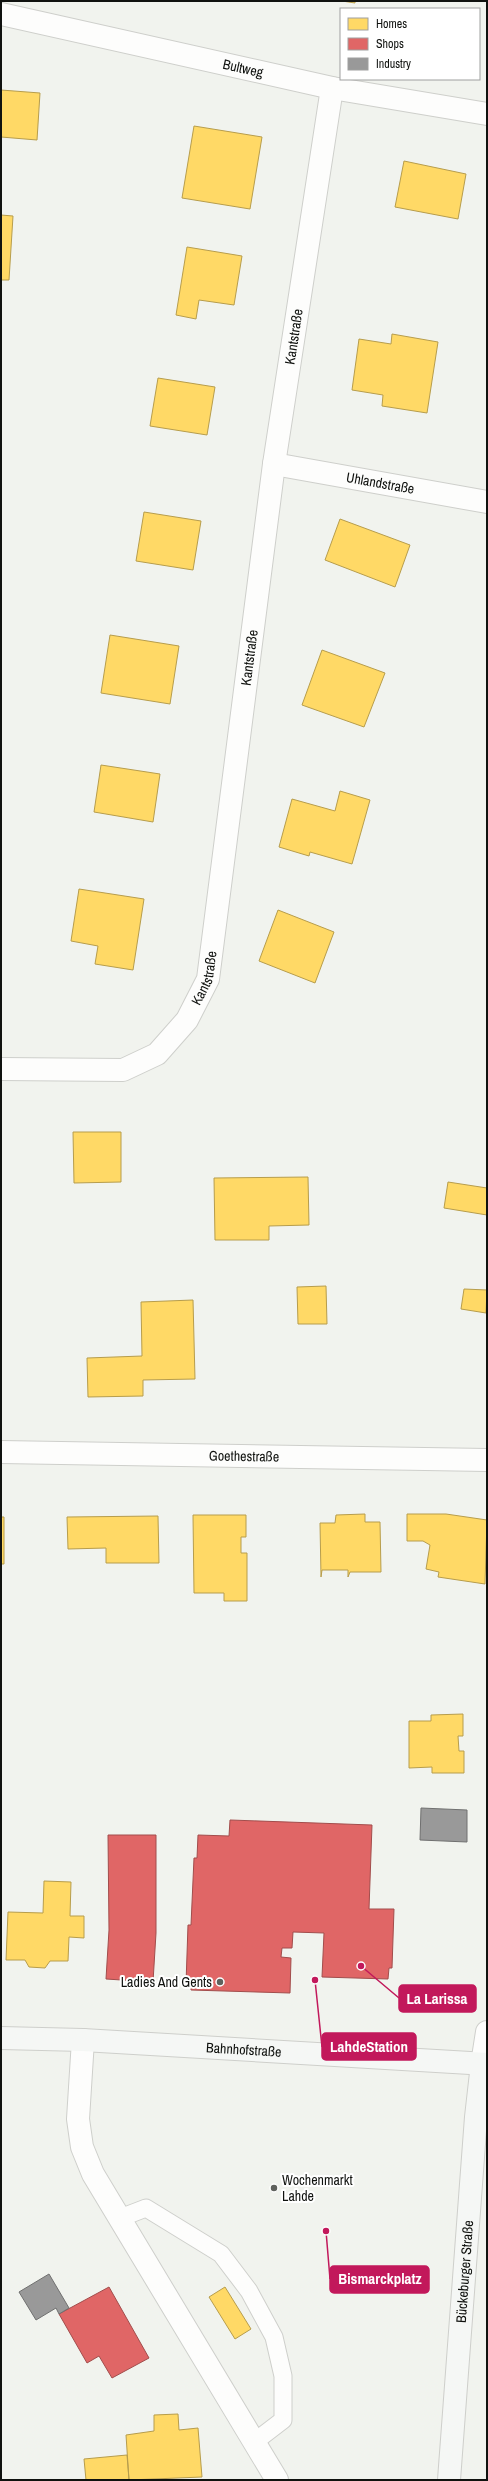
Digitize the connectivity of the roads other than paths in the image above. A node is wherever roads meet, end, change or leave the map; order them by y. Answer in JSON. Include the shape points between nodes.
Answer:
{"nodes":[{"id":1,"x":1,"y":14,"type":"edge"},
{"id":2,"x":332,"y":88,"type":"junction"},
{"id":3,"x":487,"y":114,"type":"edge"},
{"id":4,"x":274,"y":464,"type":"junction"},
{"id":5,"x":487,"y":502,"type":"edge"},
{"id":6,"x":1,"y":1069,"type":"edge"},
{"id":7,"x":1,"y":1452,"type":"edge"},
{"id":8,"x":487,"y":1460,"type":"edge"},
{"id":9,"x":487,"y":2032,"type":"edge"},
{"id":10,"x":1,"y":2038,"type":"edge"},
{"id":11,"x":83,"y":2040,"type":"junction"},
{"id":12,"x":484,"y":2064,"type":"edge"},
{"id":13,"x":120,"y":2218,"type":"junction"},
{"id":14,"x":253,"y":2443,"type":"junction"},
{"id":15,"x":276,"y":2480,"type":"edge"},
{"id":16,"x":450,"y":2480,"type":"edge"}],
"edges":[{"from":1,"to":2,"type":"street","name":"Bultweg"},
{"from":2,"to":3,"type":"street","name":"Bultweg"},
{"from":2,"to":4,"type":"street","name":"Kantstraße"},
{"from":4,"to":5,"type":"street","name":"Uhlandstraße"},
{"from":4,"to":6,"type":"street","name":"Kantstraße","via":[[208,979],[187,1020],[157,1054],[123,1070]]},
{"from":7,"to":8,"type":"street","name":"Goethestraße"},
{"from":9,"to":12,"type":"street"},
{"from":10,"to":11,"type":"street","name":"Bahnhofstraße"},
{"from":11,"to":12,"type":"street","name":"Bahnhofstraße"},
{"from":11,"to":13,"type":"street","via":[[78,2119],[82,2147],[93,2174]]},
{"from":12,"to":16,"type":"street","name":"Bückeburger Straße","via":[[476,2117]]},
{"from":13,"to":14,"type":"street"},
{"from":13,"to":14,"type":"lane","via":[[146,2208],[220,2254],[249,2291],[274,2337],[283,2376],[282,2420]]},
{"from":14,"to":15,"type":"street"}]}
